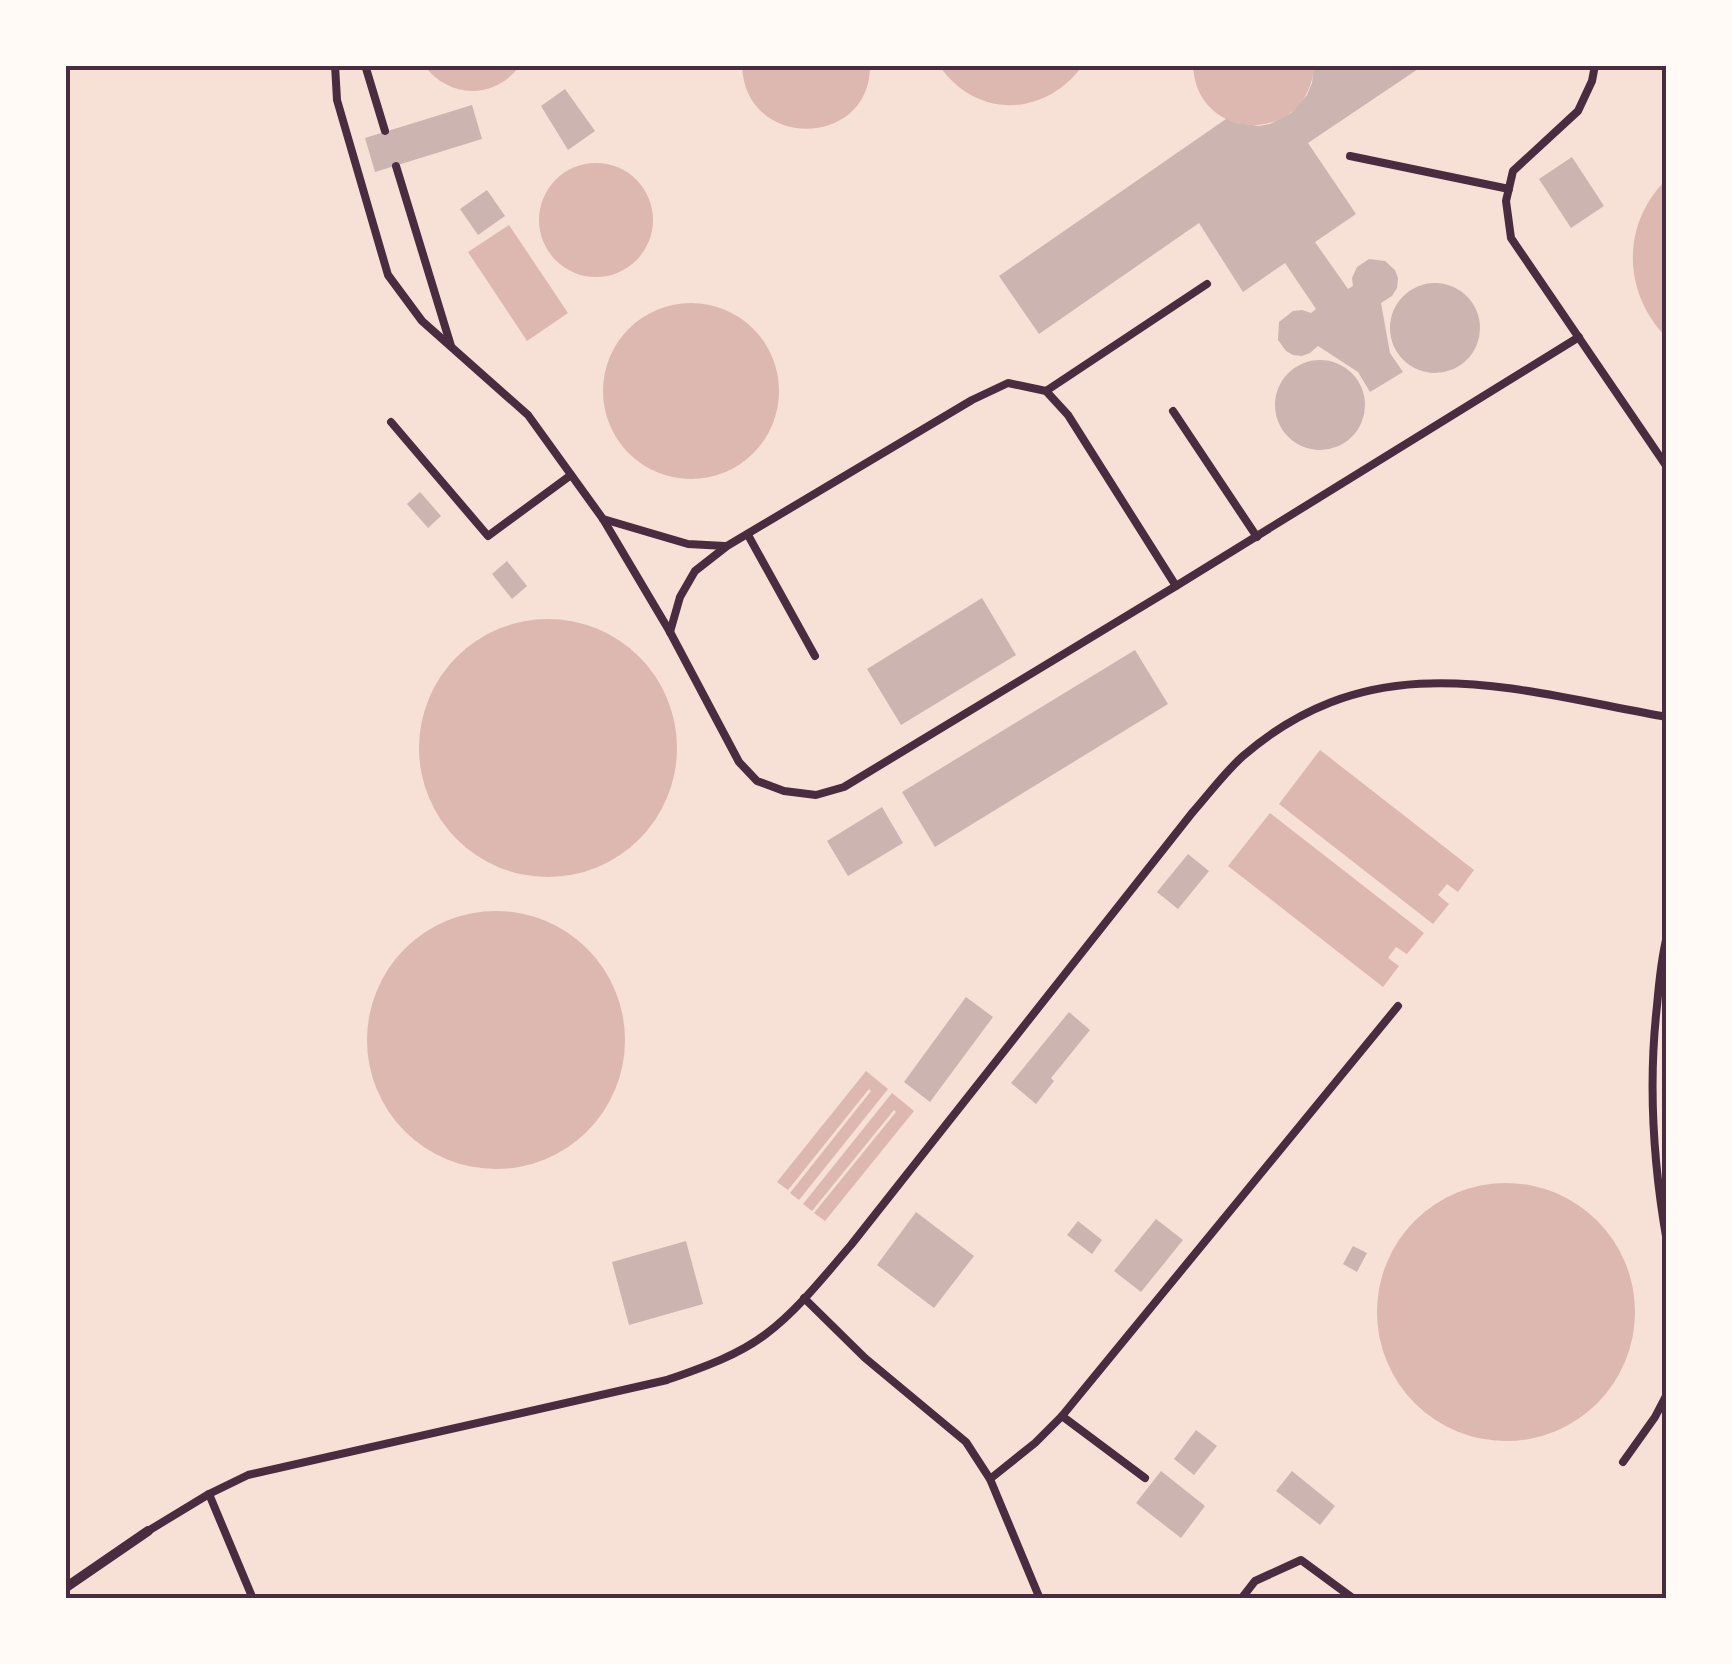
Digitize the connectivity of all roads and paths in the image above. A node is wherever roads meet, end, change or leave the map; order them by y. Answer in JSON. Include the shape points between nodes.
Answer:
{"nodes":[{"id":1,"x":336,"y":65,"type":"edge"},
{"id":2,"x":366,"y":65,"type":"edge"},
{"id":3,"x":1595,"y":65,"type":"edge"},
{"id":4,"x":385,"y":132,"type":"dead end"},
{"id":5,"x":1350,"y":156,"type":"dead end"},
{"id":6,"x":396,"y":166,"type":"dead end"},
{"id":7,"x":1508,"y":189,"type":"junction"},
{"id":8,"x":1207,"y":284,"type":"dead end"},
{"id":9,"x":1579,"y":337,"type":"junction"},
{"id":10,"x":451,"y":346,"type":"junction"},
{"id":11,"x":1046,"y":391,"type":"junction"},
{"id":12,"x":1173,"y":411,"type":"dead end"},
{"id":13,"x":391,"y":422,"type":"dead end"},
{"id":14,"x":1667,"y":467,"type":"edge"},
{"id":15,"x":571,"y":475,"type":"junction"},
{"id":16,"x":603,"y":520,"type":"junction"},
{"id":17,"x":748,"y":535,"type":"junction"},
{"id":18,"x":1256,"y":536,"type":"junction"},
{"id":19,"x":726,"y":546,"type":"junction"},
{"id":20,"x":1176,"y":586,"type":"junction"},
{"id":21,"x":670,"y":632,"type":"junction"},
{"id":22,"x":815,"y":656,"type":"dead end"},
{"id":23,"x":1667,"y":717,"type":"edge"},
{"id":24,"x":1667,"y":936,"type":"edge"},
{"id":25,"x":1398,"y":1006,"type":"dead end"},
{"id":26,"x":1667,"y":1242,"type":"edge"},
{"id":27,"x":804,"y":1298,"type":"junction"},
{"id":28,"x":1667,"y":1394,"type":"edge"},
{"id":29,"x":1062,"y":1416,"type":"junction"},
{"id":30,"x":1622,"y":1462,"type":"dead end"},
{"id":31,"x":990,"y":1478,"type":"junction"},
{"id":32,"x":1144,"y":1478,"type":"dead end"},
{"id":33,"x":209,"y":1494,"type":"junction"},
{"id":34,"x":148,"y":1531,"type":"joint"},
{"id":35,"x":65,"y":1588,"type":"edge"},
{"id":36,"x":253,"y":1599,"type":"edge"},
{"id":37,"x":1040,"y":1599,"type":"edge"},
{"id":38,"x":1240,"y":1599,"type":"edge"},
{"id":39,"x":1354,"y":1599,"type":"edge"}],
"edges":[{"from":1,"to":10,"type":"lane","via":[[338,100],[388,275]]},
{"from":2,"to":4,"type":"lane"},
{"from":3,"to":7,"type":"lane","via":[[1578,111],[1513,171]]},
{"from":5,"to":7,"type":"lane"},
{"from":6,"to":10,"type":"lane"},
{"from":7,"to":9,"type":"lane","via":[[1511,238]]},
{"from":8,"to":11,"type":"lane"},
{"from":9,"to":14,"type":"lane"},
{"from":9,"to":18,"type":"lane"},
{"from":10,"to":15,"type":"lane","via":[[528,415]]},
{"from":11,"to":17,"type":"lane","via":[[1008,383],[972,400]]},
{"from":11,"to":20,"type":"lane"},
{"from":12,"to":18,"type":"lane"},
{"from":13,"to":15,"type":"lane","via":[[488,536]]},
{"from":15,"to":16,"type":"lane"},
{"from":16,"to":19,"type":"lane","via":[[688,544]]},
{"from":16,"to":21,"type":"lane"},
{"from":17,"to":19,"type":"lane"},
{"from":17,"to":22,"type":"lane"},
{"from":18,"to":20,"type":"lane"},
{"from":19,"to":21,"type":"lane","via":[[695,571]]},
{"from":20,"to":21,"type":"lane","via":[[844,786],[816,795],[757,781],[739,762]]},
{"from":23,"to":27,"type":"lane","via":[[1485,684],[1414,683],[1320,708],[1270,735],[1192,813]]},
{"from":24,"to":26,"type":"lane","via":[[1651,1092]]},
{"from":25,"to":29,"type":"lane"},
{"from":27,"to":31,"type":"lane","via":[[966,1442]]},
{"from":27,"to":33,"type":"lane","via":[[766,1334],[668,1380],[248,1475]]},
{"from":28,"to":30,"type":"lane"},
{"from":29,"to":31,"type":"lane"},
{"from":29,"to":32,"type":"lane"},
{"from":31,"to":37,"type":"lane"},
{"from":33,"to":34,"type":"lane"},
{"from":33,"to":36,"type":"lane"},
{"from":34,"to":35,"type":"street"},
{"from":38,"to":39,"type":"lane","via":[[1255,1581],[1302,1560]]}]}
